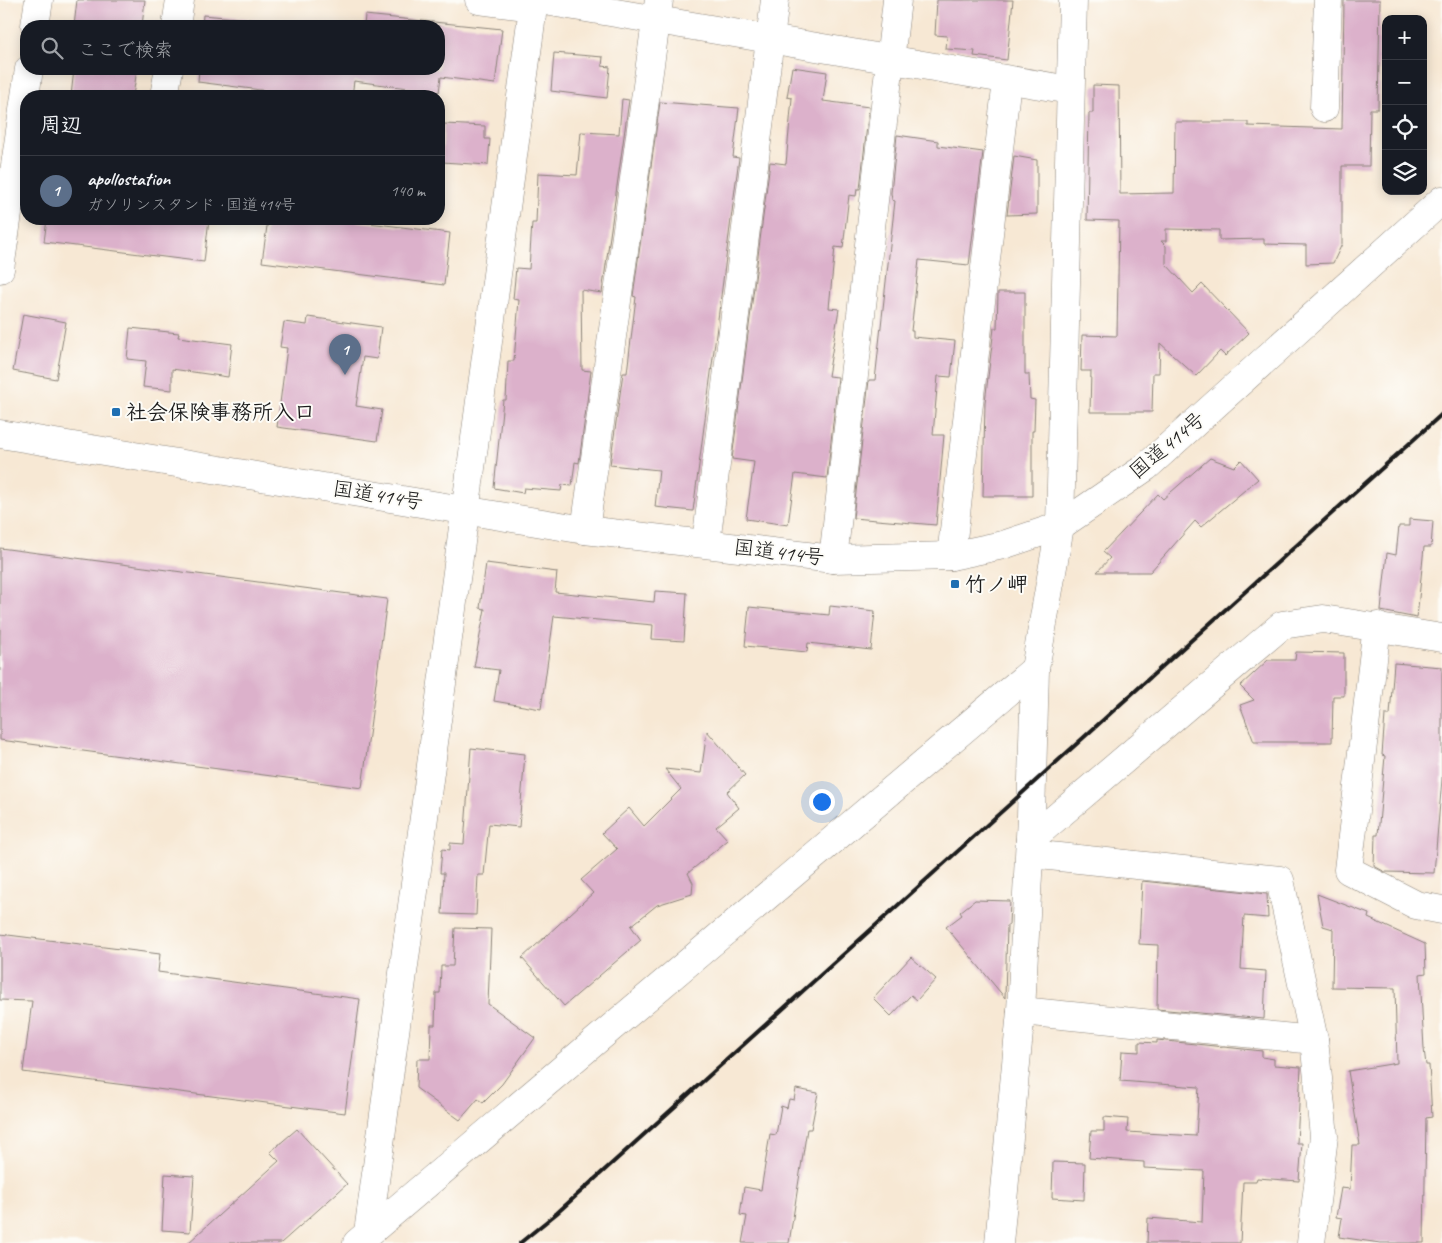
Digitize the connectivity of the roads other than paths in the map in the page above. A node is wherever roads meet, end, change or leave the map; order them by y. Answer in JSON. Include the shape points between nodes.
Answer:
{"nodes":[{"id":1,"x":39,"y":0,"type":"edge"},
{"id":2,"x":180,"y":0,"type":"edge"},
{"id":3,"x":479,"y":0,"type":"edge"},
{"id":4,"x":775,"y":0,"type":"edge"},
{"id":5,"x":897,"y":0,"type":"edge"},
{"id":6,"x":1073,"y":0,"type":"edge"},
{"id":7,"x":1328,"y":0,"type":"edge"},
{"id":8,"x":535,"y":2,"type":"edge"},
{"id":9,"x":658,"y":11,"type":"edge"},
{"id":10,"x":36,"y":20,"type":"edge"},
{"id":11,"x":177,"y":20,"type":"edge"},
{"id":12,"x":771,"y":38,"type":"junction"},
{"id":13,"x":891,"y":61,"type":"junction"},
{"id":14,"x":28,"y":75,"type":"edge"},
{"id":15,"x":168,"y":75,"type":"edge"},
{"id":16,"x":1007,"y":81,"type":"junction"},
{"id":17,"x":27,"y":90,"type":"edge"},
{"id":18,"x":165,"y":90,"type":"edge"},
{"id":19,"x":1070,"y":90,"type":"junction"},
{"id":20,"x":1324,"y":108,"type":"dead end"},
{"id":21,"x":20,"y":153,"type":"edge"},
{"id":22,"x":1442,"y":200,"type":"edge"},
{"id":23,"x":0,"y":269,"type":"edge"},
{"id":24,"x":0,"y":434,"type":"edge"},
{"id":25,"x":466,"y":509,"type":"junction"},
{"id":26,"x":1060,"y":526,"type":"junction"},
{"id":27,"x":586,"y":530,"type":"junction"},
{"id":28,"x":706,"y":543,"type":"junction"},
{"id":29,"x":951,"y":556,"type":"junction"},
{"id":30,"x":833,"y":559,"type":"junction"},
{"id":31,"x":1377,"y":626,"type":"junction"},
{"id":32,"x":1442,"y":638,"type":"edge"},
{"id":33,"x":1035,"y":669,"type":"junction"},
{"id":34,"x":1030,"y":847,"type":"junction"},
{"id":35,"x":1442,"y":910,"type":"edge"},
{"id":36,"x":1021,"y":1010,"type":"junction"},
{"id":37,"x":1314,"y":1040,"type":"junction"},
{"id":38,"x":362,"y":1238,"type":"edge"},
{"id":39,"x":999,"y":1243,"type":"edge"},
{"id":40,"x":1311,"y":1243,"type":"edge"}],
"edges":[{"from":1,"to":10,"type":"main road"},
{"from":2,"to":11,"type":"main road"},
{"from":3,"to":8,"type":"main road"},
{"from":4,"to":12,"type":"main road"},
{"from":5,"to":13,"type":"main road"},
{"from":6,"to":19,"type":"main road"},
{"from":7,"to":20,"type":"main road"},
{"from":8,"to":9,"type":"main road"},
{"from":8,"to":25,"type":"main road"},
{"from":9,"to":12,"type":"main road"},
{"from":9,"to":27,"type":"main road"},
{"from":12,"to":13,"type":"main road"},
{"from":12,"to":28,"type":"main road"},
{"from":13,"to":16,"type":"main road"},
{"from":13,"to":30,"type":"main road"},
{"from":14,"to":17,"type":"main road"},
{"from":15,"to":18,"type":"main road"},
{"from":16,"to":19,"type":"main road"},
{"from":16,"to":29,"type":"main road"},
{"from":19,"to":26,"type":"main road"},
{"from":21,"to":23,"type":"main road"},
{"from":22,"to":26,"type":"main road","name":"国道414号","via":[[1146,467]]},
{"from":24,"to":25,"type":"main road","name":"国道414号"},
{"from":25,"to":27,"type":"main road","name":"国道414号"},
{"from":25,"to":38,"type":"main road"},
{"from":26,"to":29,"type":"main road","name":"国道414号","via":[[1003,545]]},
{"from":26,"to":33,"type":"main road"},
{"from":27,"to":28,"type":"main road","name":"国道414号"},
{"from":28,"to":30,"type":"main road","name":"国道414号"},
{"from":29,"to":30,"type":"main road","name":"国道414号"},
{"from":31,"to":32,"type":"main road"},
{"from":31,"to":34,"type":"main road","via":[[1323,618],[1282,624]]},
{"from":31,"to":35,"type":"main road","via":[[1348,870],[1416,905]]},
{"from":33,"to":34,"type":"main road"},
{"from":33,"to":38,"type":"main road"},
{"from":34,"to":36,"type":"main road"},
{"from":34,"to":37,"type":"main road","via":[[1280,880]]},
{"from":36,"to":37,"type":"main road"},
{"from":36,"to":39,"type":"main road"},
{"from":37,"to":40,"type":"main road","via":[[1324,1136]]}]}
